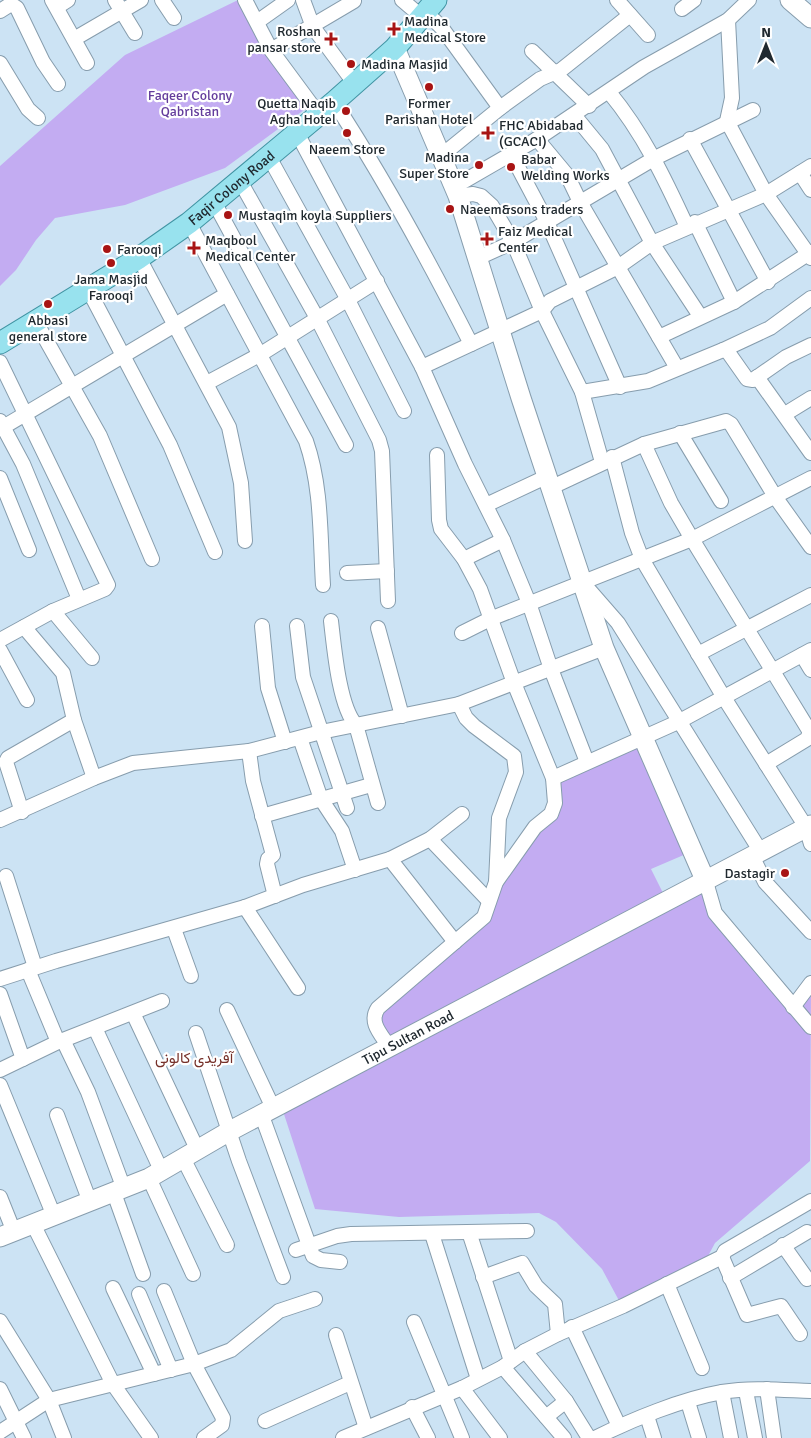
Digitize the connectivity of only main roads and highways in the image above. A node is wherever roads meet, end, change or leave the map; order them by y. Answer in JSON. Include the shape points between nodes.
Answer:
{"nodes":[{"id":1,"x":436,"y":0,"type":"edge"},
{"id":2,"x":790,"y":0,"type":"edge"},
{"id":3,"x":811,"y":18,"type":"edge"},
{"id":4,"x":395,"y":48,"type":"junction"},
{"id":5,"x":0,"y":343,"type":"edge"},
{"id":6,"x":809,"y":832,"type":"edge"},
{"id":7,"x":706,"y":882,"type":"junction"},
{"id":8,"x":7,"y":1235,"type":"edge"}],
"edges":[{"from":1,"to":4,"type":"main road","name":"Faqir Colony Road"},
{"from":2,"to":3,"type":"main road"},
{"from":4,"to":5,"type":"main road","name":"Faqir Colony Road","via":[[189,223],[139,258]]},
{"from":4,"to":7,"type":"main road","via":[[456,191],[604,648]]},
{"from":6,"to":7,"type":"main road","name":"Tipu Sultan Road","via":[[756,854]]},
{"from":7,"to":8,"type":"main road","name":"Tipu Sultan Road","via":[[228,1132],[155,1174]]}]}
